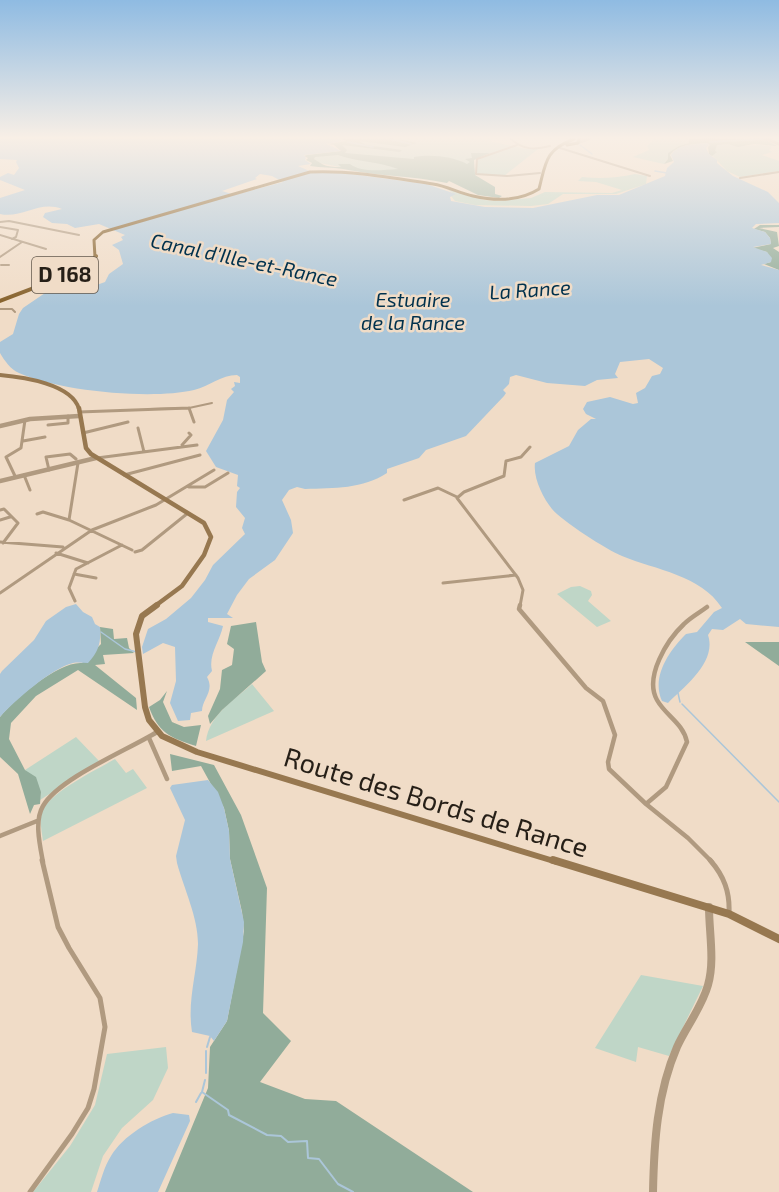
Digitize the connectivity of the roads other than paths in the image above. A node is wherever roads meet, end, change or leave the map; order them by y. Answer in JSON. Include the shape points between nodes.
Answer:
{"nodes":[{"id":1,"x":227,"y":195,"type":"edge"},
{"id":2,"x":471,"y":195,"type":"edge"},
{"id":3,"x":474,"y":195,"type":"edge"},
{"id":4,"x":526,"y":195,"type":"edge"},
{"id":5,"x":531,"y":195,"type":"edge"},
{"id":6,"x":0,"y":222,"type":"edge"},
{"id":7,"x":0,"y":227,"type":"edge"},
{"id":8,"x":0,"y":235,"type":"edge"},
{"id":9,"x":79,"y":235,"type":"dead end"},
{"id":10,"x":12,"y":239,"type":"junction"},
{"id":11,"x":22,"y":242,"type":"junction"},
{"id":12,"x":45,"y":249,"type":"dead end"},
{"id":13,"x":1,"y":256,"type":"edge"},
{"id":14,"x":0,"y":265,"type":"edge"},
{"id":15,"x":9,"y":265,"type":"dead end"},
{"id":16,"x":0,"y":271,"type":"edge"},
{"id":17,"x":0,"y":300,"type":"edge"},
{"id":18,"x":1,"y":308,"type":"edge"},
{"id":19,"x":15,"y":312,"type":"dead end"},
{"id":20,"x":0,"y":375,"type":"edge"},
{"id":21,"x":212,"y":404,"type":"dead end"},
{"id":22,"x":189,"y":408,"type":"junction"},
{"id":23,"x":79,"y":414,"type":"junction"},
{"id":24,"x":68,"y":416,"type":"junction"},
{"id":25,"x":25,"y":420,"type":"junction"},
{"id":26,"x":128,"y":422,"type":"dead end"},
{"id":27,"x":194,"y":422,"type":"dead end"},
{"id":28,"x":48,"y":425,"type":"dead end"},
{"id":29,"x":0,"y":426,"type":"edge"},
{"id":30,"x":138,"y":428,"type":"dead end"},
{"id":31,"x":83,"y":433,"type":"junction"},
{"id":32,"x":188,"y":436,"type":"dead end"},
{"id":33,"x":45,"y":437,"type":"dead end"},
{"id":34,"x":23,"y":441,"type":"junction"},
{"id":35,"x":198,"y":445,"type":"dead end"},
{"id":36,"x":182,"y":446,"type":"junction"},
{"id":37,"x":530,"y":447,"type":"dead end"},
{"id":38,"x":144,"y":452,"type":"junction"},
{"id":39,"x":200,"y":455,"type":"dead end"},
{"id":40,"x":7,"y":456,"type":"junction"},
{"id":41,"x":0,"y":457,"type":"edge"},
{"id":42,"x":96,"y":458,"type":"junction"},
{"id":43,"x":76,"y":461,"type":"junction"},
{"id":44,"x":49,"y":470,"type":"junction"},
{"id":45,"x":214,"y":471,"type":"dead end"},
{"id":46,"x":228,"y":473,"type":"dead end"},
{"id":47,"x":24,"y":475,"type":"junction"},
{"id":48,"x":124,"y":475,"type":"junction"},
{"id":49,"x":15,"y":476,"type":"junction"},
{"id":50,"x":0,"y":481,"type":"edge"},
{"id":51,"x":189,"y":486,"type":"junction"},
{"id":52,"x":30,"y":490,"type":"dead end"},
{"id":53,"x":457,"y":496,"type":"junction"},
{"id":54,"x":166,"y":500,"type":"junction"},
{"id":55,"x":404,"y":500,"type":"dead end"},
{"id":56,"x":3,"y":508,"type":"edge"},
{"id":57,"x":188,"y":513,"type":"junction"},
{"id":58,"x":37,"y":514,"type":"dead end"},
{"id":59,"x":10,"y":517,"type":"junction"},
{"id":60,"x":0,"y":520,"type":"edge"},
{"id":61,"x":69,"y":520,"type":"junction"},
{"id":62,"x":94,"y":523,"type":"dead end"},
{"id":63,"x":87,"y":528,"type":"junction"},
{"id":64,"x":92,"y":530,"type":"junction"},
{"id":65,"x":2,"y":543,"type":"edge"},
{"id":66,"x":123,"y":545,"type":"junction"},
{"id":67,"x":64,"y":547,"type":"junction"},
{"id":68,"x":55,"y":553,"type":"junction"},
{"id":69,"x":90,"y":562,"type":"junction"},
{"id":70,"x":74,"y":574,"type":"junction"},
{"id":71,"x":516,"y":575,"type":"junction"},
{"id":72,"x":96,"y":578,"type":"dead end"},
{"id":73,"x":443,"y":583,"type":"dead end"},
{"id":74,"x":0,"y":593,"type":"edge"},
{"id":75,"x":75,"y":601,"type":"dead end"},
{"id":76,"x":707,"y":607,"type":"dead end"},
{"id":77,"x":157,"y":732,"type":"junction"},
{"id":78,"x":149,"y":738,"type":"junction"},
{"id":79,"x":167,"y":779,"type":"dead end"},
{"id":80,"x":646,"y":804,"type":"junction"},
{"id":81,"x":38,"y":821,"type":"junction"},
{"id":82,"x":0,"y":836,"type":"edge"},
{"id":83,"x":709,"y":908,"type":"junction"},
{"id":84,"x":729,"y":914,"type":"junction"},
{"id":85,"x":779,"y":939,"type":"edge"},
{"id":86,"x":30,"y":1192,"type":"edge"},
{"id":87,"x":653,"y":1192,"type":"edge"}],
"edges":[{"from":1,"to":17,"type":"main road","number":"D 168","via":[[98,233],[90,242],[92,259],[83,267]]},
{"from":2,"to":5,"type":"main road","number":"D 168","via":[[510,199]]},
{"from":3,"to":4,"type":"main road","number":"D 168","via":[[498,199]]},
{"from":6,"to":9,"type":"street"},
{"from":7,"to":10,"type":"street","via":[[18,230]]},
{"from":8,"to":10,"type":"street"},
{"from":10,"to":11,"type":"street"},
{"from":11,"to":12,"type":"street"},
{"from":11,"to":13,"type":"street"},
{"from":14,"to":15,"type":"street"},
{"from":14,"to":16,"type":"street"},
{"from":18,"to":19,"type":"street"},
{"from":20,"to":23,"type":"main road","via":[[63,392],[79,405]]},
{"from":21,"to":22,"type":"street"},
{"from":22,"to":23,"type":"street"},
{"from":22,"to":27,"type":"street"},
{"from":23,"to":24,"type":"street"},
{"from":23,"to":31,"type":"main road"},
{"from":24,"to":25,"type":"street"},
{"from":24,"to":28,"type":"street","via":[[68,423]]},
{"from":25,"to":29,"type":"street"},
{"from":25,"to":34,"type":"street"},
{"from":26,"to":31,"type":"street"},
{"from":30,"to":38,"type":"street"},
{"from":31,"to":42,"type":"main road","via":[[87,450]]},
{"from":32,"to":36,"type":"street"},
{"from":33,"to":34,"type":"street"},
{"from":34,"to":40,"type":"street","via":[[19,450]]},
{"from":35,"to":36,"type":"street"},
{"from":36,"to":38,"type":"street"},
{"from":37,"to":53,"type":"street","via":[[520,457],[506,461],[504,476]]},
{"from":38,"to":42,"type":"street"},
{"from":39,"to":48,"type":"street"},
{"from":40,"to":41,"type":"street"},
{"from":40,"to":49,"type":"street"},
{"from":42,"to":43,"type":"street"},
{"from":42,"to":48,"type":"main road"},
{"from":43,"to":44,"type":"street"},
{"from":43,"to":44,"type":"street","via":[[70,454],[46,457]]},
{"from":43,"to":61,"type":"street"},
{"from":44,"to":47,"type":"street"},
{"from":45,"to":51,"type":"street"},
{"from":46,"to":51,"type":"street","via":[[214,484]]},
{"from":47,"to":49,"type":"street"},
{"from":47,"to":52,"type":"street"},
{"from":48,"to":54,"type":"main road"},
{"from":49,"to":50,"type":"street"},
{"from":51,"to":54,"type":"street"},
{"from":53,"to":55,"type":"street","via":[[438,488]]},
{"from":53,"to":71,"type":"street"},
{"from":54,"to":57,"type":"main road"},
{"from":54,"to":64,"type":"street"},
{"from":56,"to":59,"type":"street"},
{"from":57,"to":66,"type":"street","via":[[142,550],[133,551]]},
{"from":57,"to":77,"type":"main road","via":[[207,526],[210,544],[188,580],[142,616],[136,634],[145,707]]},
{"from":58,"to":61,"type":"street","via":[[43,512]]},
{"from":59,"to":60,"type":"street"},
{"from":59,"to":65,"type":"street","via":[[18,523]]},
{"from":61,"to":63,"type":"street"},
{"from":62,"to":63,"type":"street"},
{"from":63,"to":64,"type":"street"},
{"from":64,"to":66,"type":"street"},
{"from":64,"to":67,"type":"street"},
{"from":65,"to":67,"type":"street"},
{"from":66,"to":69,"type":"street"},
{"from":67,"to":68,"type":"street"},
{"from":68,"to":69,"type":"street"},
{"from":68,"to":74,"type":"street"},
{"from":69,"to":70,"type":"street","via":[[78,567]]},
{"from":70,"to":72,"type":"street"},
{"from":70,"to":75,"type":"street","via":[[69,588]]},
{"from":71,"to":73,"type":"street"},
{"from":71,"to":80,"type":"street","via":[[523,590],[519,609],[606,706],[615,735],[609,769]]},
{"from":76,"to":80,"type":"street","via":[[683,625],[658,664],[652,686],[687,742],[666,787]]},
{"from":77,"to":78,"type":"street"},
{"from":77,"to":83,"type":"main road","name":"Route des Bords de Rance","via":[[187,749]]},
{"from":78,"to":79,"type":"street"},
{"from":78,"to":81,"type":"street","via":[[55,794],[41,808]]},
{"from":80,"to":84,"type":"street","via":[[722,873],[731,899]]},
{"from":81,"to":82,"type":"street"},
{"from":81,"to":86,"type":"street","via":[[55,920],[63,939],[97,989],[105,1021],[94,1091],[86,1113]]},
{"from":83,"to":84,"type":"main road","name":"Route des Bords de Rance"},
{"from":83,"to":87,"type":"street","via":[[711,976],[676,1049],[665,1082],[656,1126]]},
{"from":84,"to":85,"type":"main road","name":"Route des Bords de Rance"}]}
